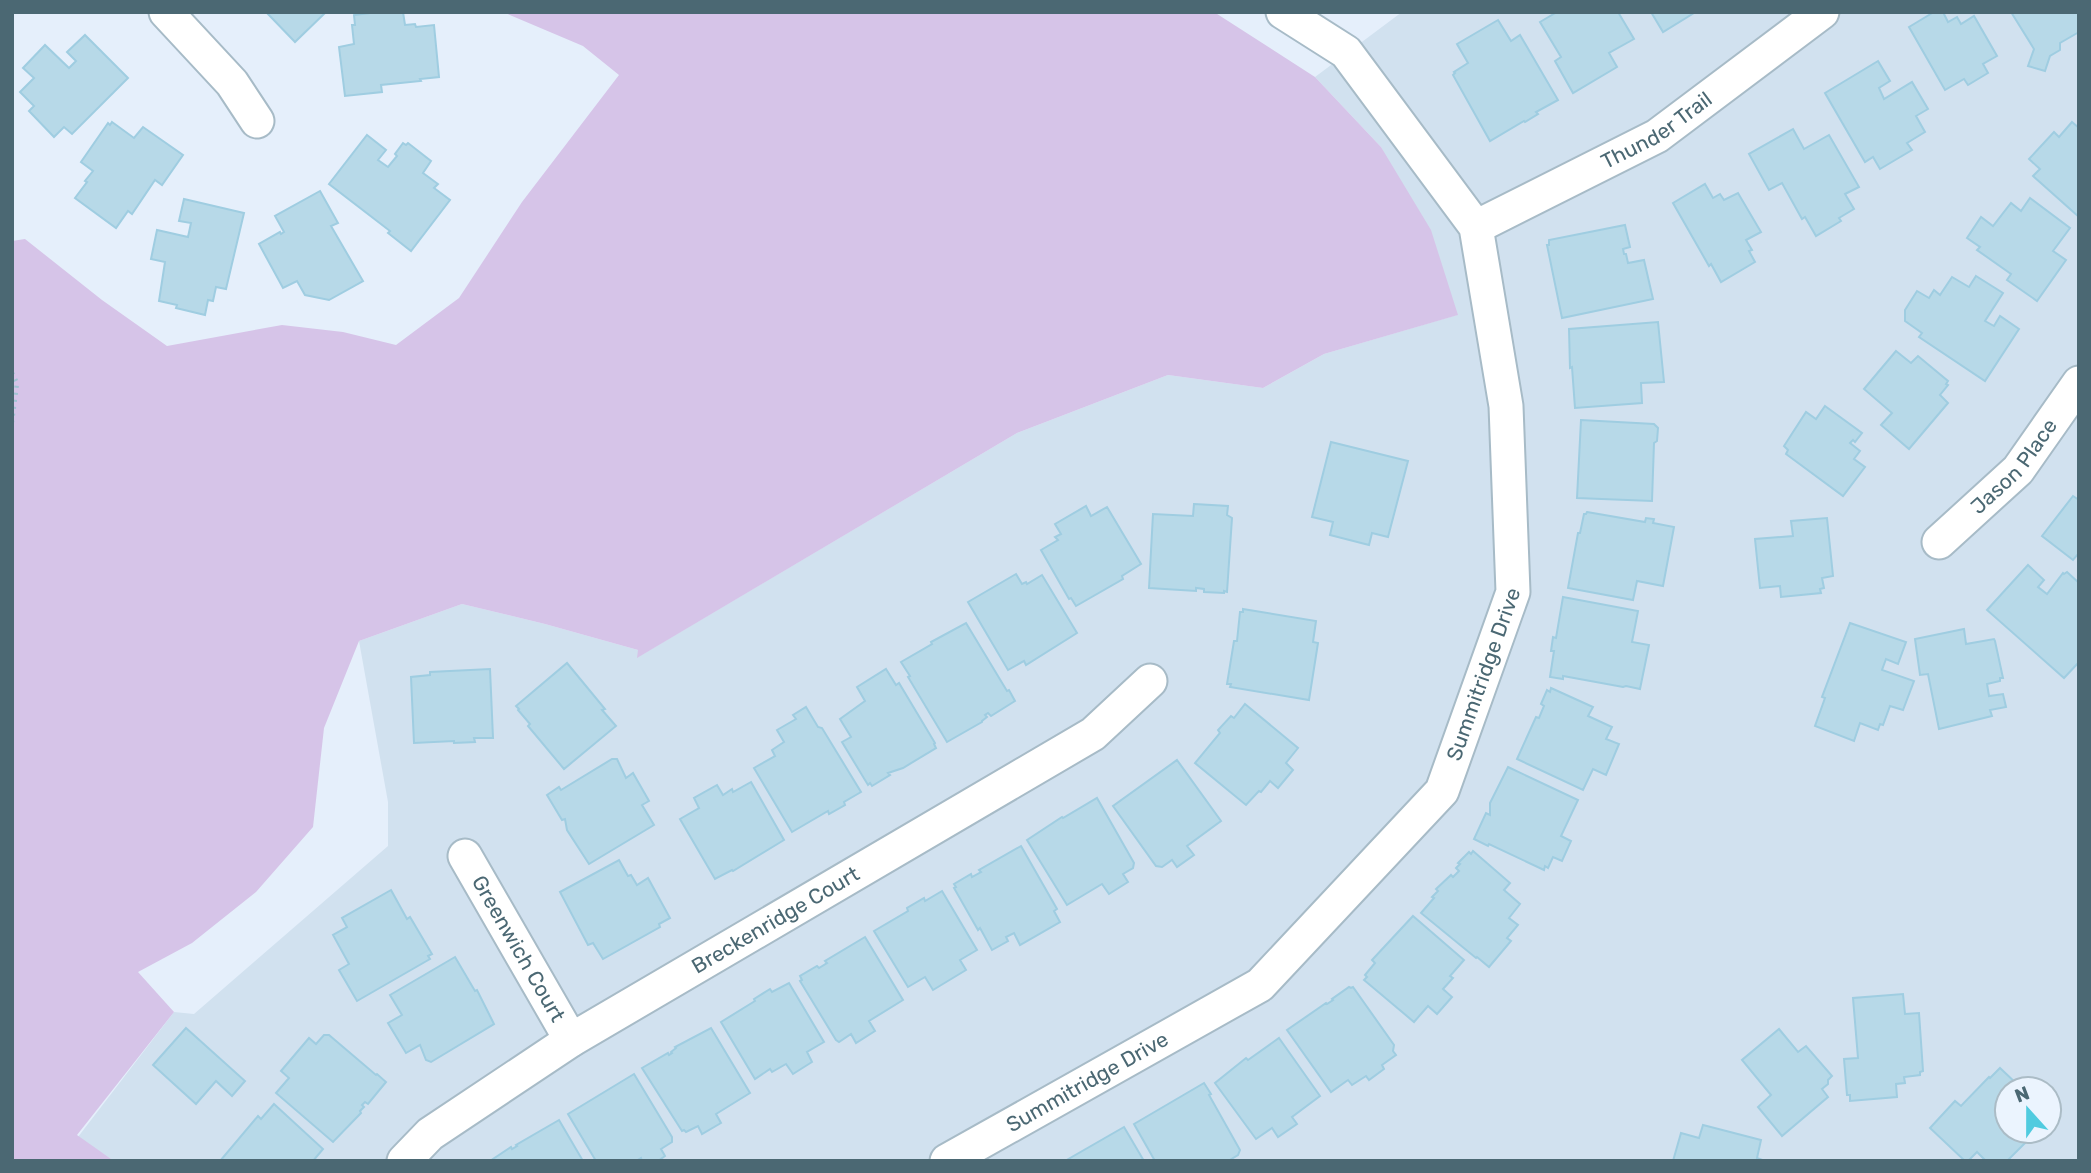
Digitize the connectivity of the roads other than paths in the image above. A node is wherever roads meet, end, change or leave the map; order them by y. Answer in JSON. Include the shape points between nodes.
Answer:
{"nodes":[{"id":1,"x":166,"y":12,"type":"edge"},
{"id":2,"x":1283,"y":12,"type":"edge"},
{"id":3,"x":1822,"y":12,"type":"edge"},
{"id":4,"x":257,"y":121,"type":"dead end"},
{"id":5,"x":1476,"y":227,"type":"junction"},
{"id":6,"x":2079,"y":383,"type":"edge"},
{"id":7,"x":1939,"y":542,"type":"dead end"},
{"id":8,"x":1150,"y":681,"type":"dead end"},
{"id":9,"x":465,"y":856,"type":"dead end"},
{"id":10,"x":571,"y":1041,"type":"junction"},
{"id":11,"x":404,"y":1161,"type":"edge"},
{"id":12,"x":947,"y":1161,"type":"edge"}],
"edges":[{"from":1,"to":4,"type":"street","via":[[232,83]]},
{"from":2,"to":5,"type":"street","name":"Summitridge Drive","via":[[1346,52]]},
{"from":3,"to":5,"type":"street","name":"Thunder Trail","via":[[1657,135]]},
{"from":5,"to":12,"type":"street","name":"Summitridge Drive","via":[[1506,406],[1513,592],[1441,791],[1260,985]]},
{"from":6,"to":7,"type":"street","name":"Jason Place","via":[[2018,470]]},
{"from":8,"to":10,"type":"street","name":"Breckenridge Court","via":[[1093,734]]},
{"from":9,"to":10,"type":"street","name":"Greenwich Court"},
{"from":10,"to":11,"type":"street","name":"Breckenridge Court","via":[[430,1134]]}]}
